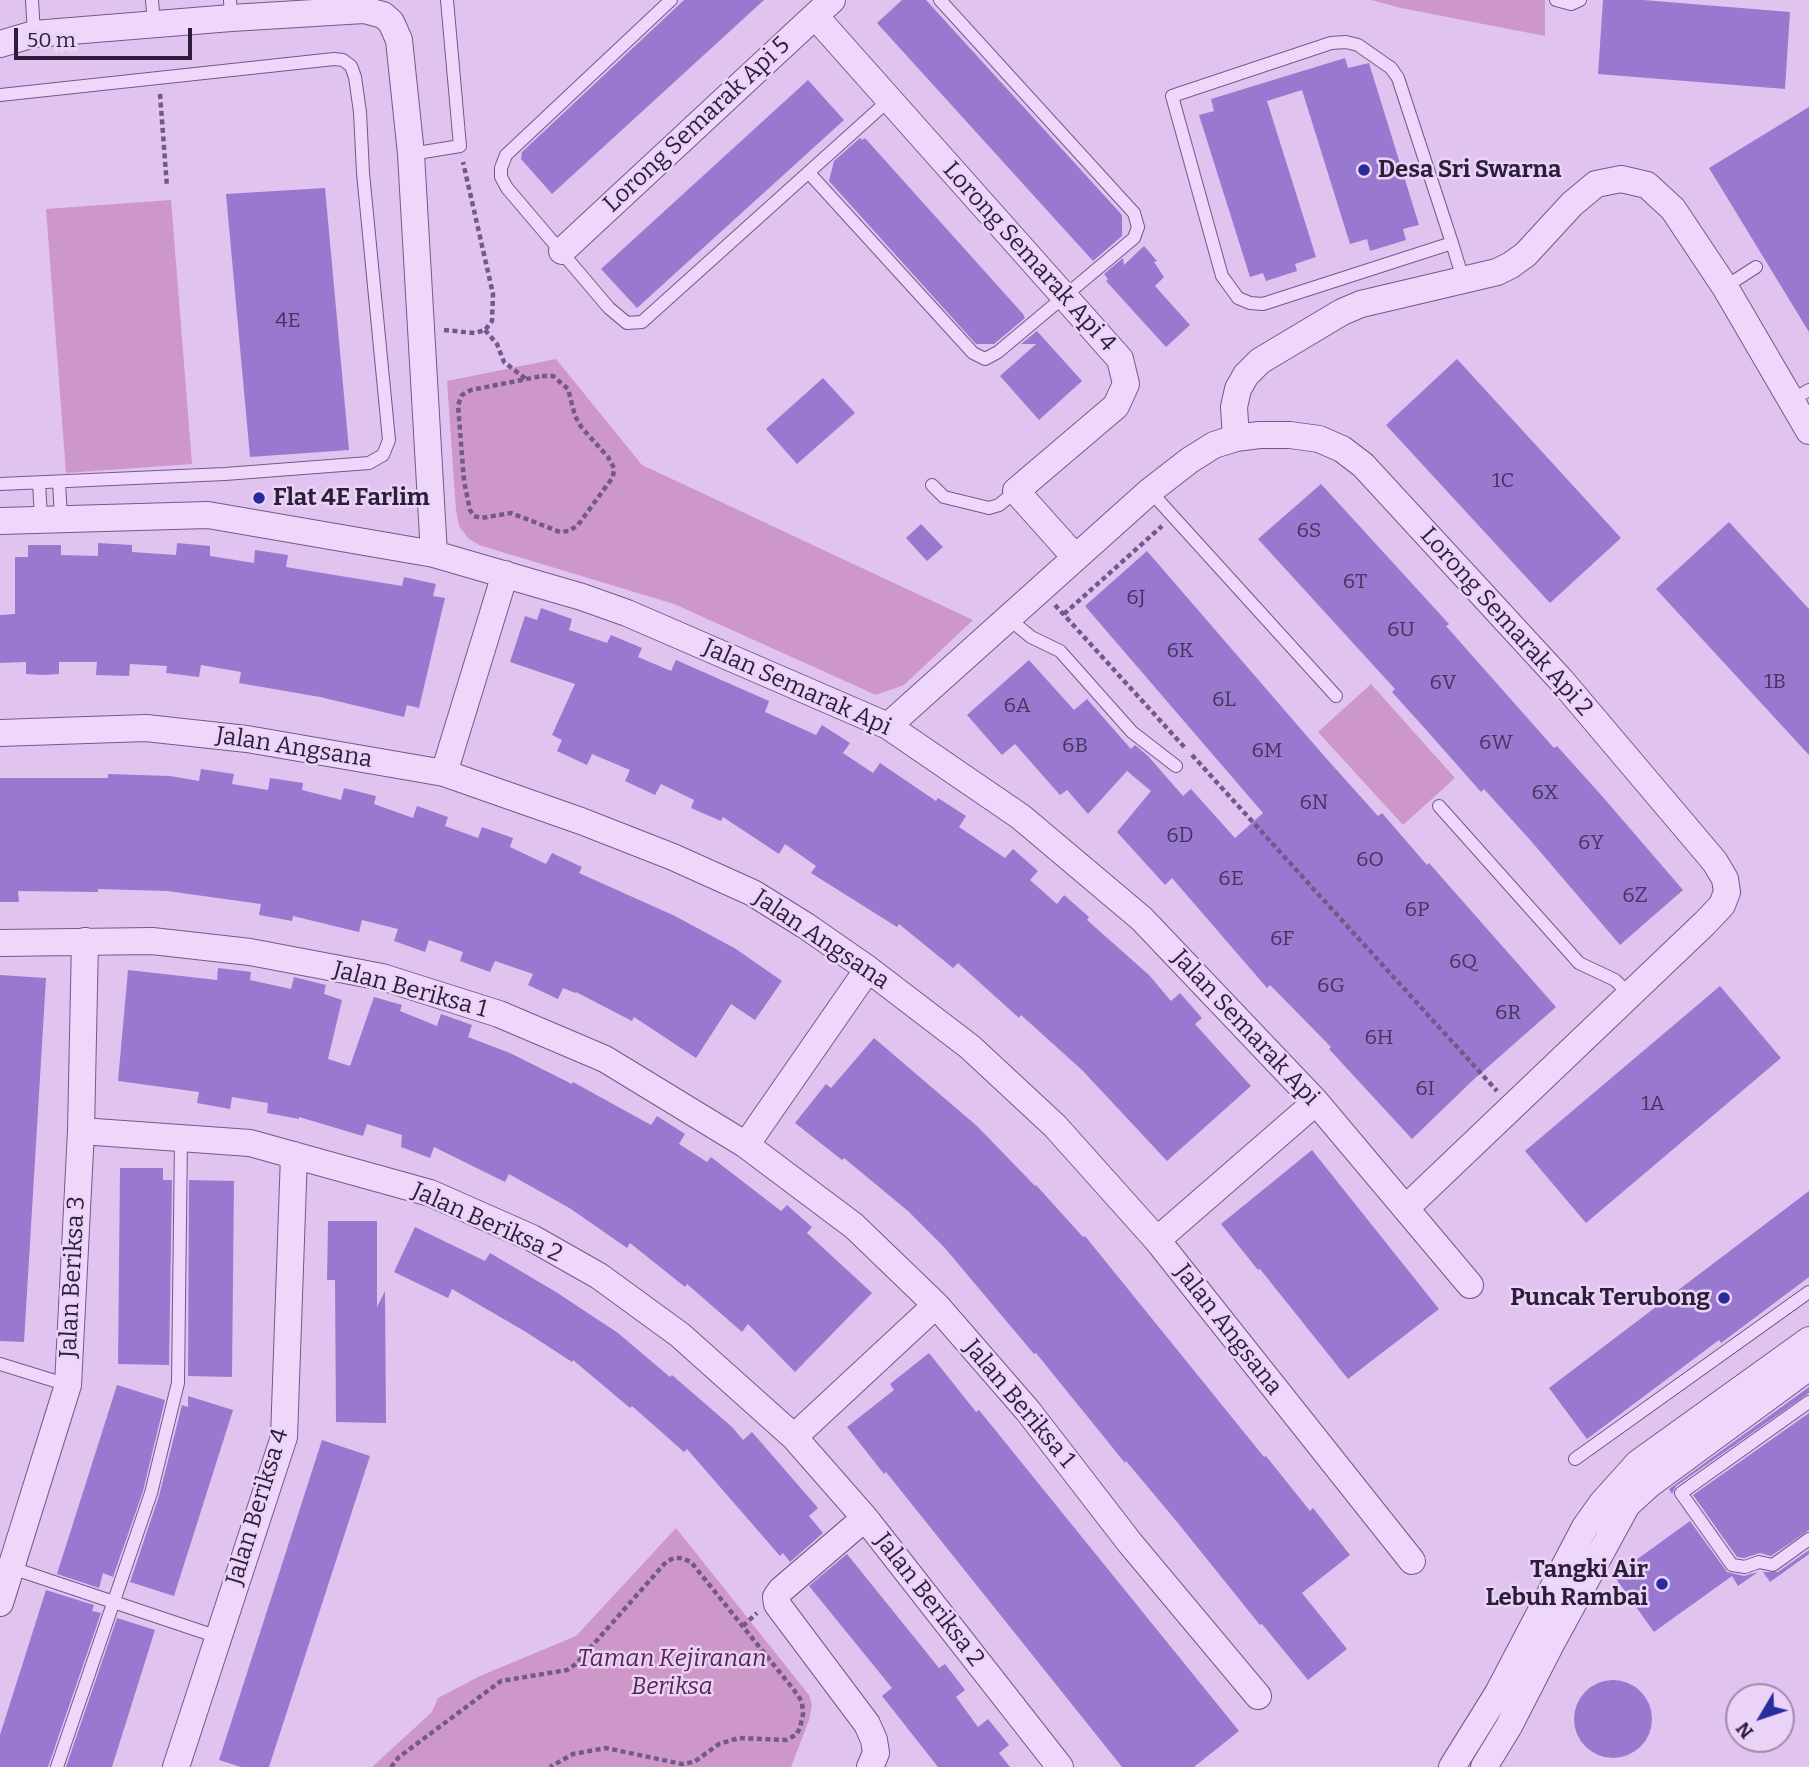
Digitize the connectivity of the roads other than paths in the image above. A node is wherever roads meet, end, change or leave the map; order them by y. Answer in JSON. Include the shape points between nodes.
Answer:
{"nodes":[{"id":1,"x":32,"y":0,"type":"edge"},
{"id":2,"x":447,"y":0,"type":"edge"},
{"id":3,"x":671,"y":0,"type":"edge"},
{"id":4,"x":940,"y":0,"type":"edge"},
{"id":5,"x":1556,"y":0,"type":"edge"},
{"id":6,"x":1580,"y":0,"type":"edge"},
{"id":7,"x":824,"y":8,"type":"edge"},
{"id":8,"x":231,"y":9,"type":"edge"},
{"id":9,"x":153,"y":12,"type":"edge"},
{"id":10,"x":34,"y":34,"type":"junction"},
{"id":11,"x":0,"y":44,"type":"edge"},
{"id":12,"x":0,"y":94,"type":"edge"},
{"id":13,"x":890,"y":100,"type":"junction"},
{"id":14,"x":411,"y":154,"type":"junction"},
{"id":15,"x":809,"y":173,"type":"junction"},
{"id":16,"x":1452,"y":243,"type":"junction"},
{"id":17,"x":562,"y":251,"type":"junction"},
{"id":18,"x":1756,"y":268,"type":"dead end"},
{"id":19,"x":1463,"y":279,"type":"junction"},
{"id":20,"x":1725,"y":287,"type":"junction"},
{"id":21,"x":1064,"y":296,"type":"junction"},
{"id":22,"x":1801,"y":395,"type":"edge"},
{"id":23,"x":1809,"y":431,"type":"edge"},
{"id":24,"x":1236,"y":439,"type":"junction"},
{"id":25,"x":59,"y":482,"type":"junction"},
{"id":26,"x":39,"y":483,"type":"junction"},
{"id":27,"x":0,"y":484,"type":"edge"},
{"id":28,"x":932,"y":485,"type":"dead end"},
{"id":29,"x":1016,"y":491,"type":"junction"},
{"id":30,"x":1150,"y":491,"type":"junction"},
{"id":31,"x":51,"y":518,"type":"junction"},
{"id":32,"x":0,"y":521,"type":"edge"},
{"id":33,"x":433,"y":554,"type":"junction"},
{"id":34,"x":1075,"y":557,"type":"junction"},
{"id":35,"x":505,"y":574,"type":"junction"},
{"id":36,"x":1008,"y":618,"type":"junction"},
{"id":37,"x":1336,"y":696,"type":"dead end"},
{"id":38,"x":888,"y":726,"type":"junction"},
{"id":39,"x":0,"y":733,"type":"edge"},
{"id":40,"x":1176,"y":766,"type":"dead end"},
{"id":41,"x":444,"y":773,"type":"junction"},
{"id":42,"x":1439,"y":806,"type":"dead end"},
{"id":43,"x":85,"y":941,"type":"junction"},
{"id":44,"x":0,"y":943,"type":"edge"},
{"id":45,"x":868,"y":969,"type":"junction"},
{"id":46,"x":1629,"y":994,"type":"junction"},
{"id":47,"x":1316,"y":1102,"type":"junction"},
{"id":48,"x":81,"y":1131,"type":"junction"},
{"id":49,"x":181,"y":1139,"type":"junction"},
{"id":50,"x":746,"y":1145,"type":"junction"},
{"id":51,"x":293,"y":1155,"type":"junction"},
{"id":52,"x":1406,"y":1208,"type":"junction"},
{"id":53,"x":1157,"y":1240,"type":"junction"},
{"id":54,"x":1470,"y":1285,"type":"dead end"},
{"id":55,"x":1809,"y":1292,"type":"edge"},
{"id":56,"x":936,"y":1306,"type":"junction"},
{"id":57,"x":1809,"y":1340,"type":"edge"},
{"id":58,"x":0,"y":1364,"type":"edge"},
{"id":59,"x":1809,"y":1367,"type":"edge"},
{"id":60,"x":68,"y":1385,"type":"junction"},
{"id":61,"x":1809,"y":1402,"type":"edge"},
{"id":62,"x":794,"y":1437,"type":"junction"},
{"id":63,"x":1575,"y":1459,"type":"dead end"},
{"id":64,"x":865,"y":1518,"type":"junction"},
{"id":65,"x":1809,"y":1539,"type":"edge"},
{"id":66,"x":1412,"y":1561,"type":"dead end"},
{"id":67,"x":12,"y":1568,"type":"junction"},
{"id":68,"x":113,"y":1600,"type":"junction"},
{"id":69,"x":0,"y":1604,"type":"edge"},
{"id":70,"x":218,"y":1637,"type":"junction"},
{"id":71,"x":1258,"y":1696,"type":"dead end"},
{"id":72,"x":57,"y":1767,"type":"edge"},
{"id":73,"x":176,"y":1767,"type":"edge"},
{"id":74,"x":870,"y":1767,"type":"edge"},
{"id":75,"x":1060,"y":1767,"type":"edge"},
{"id":76,"x":1452,"y":1767,"type":"edge"},
{"id":77,"x":1485,"y":1767,"type":"edge"}],
"edges":[{"from":1,"to":10,"type":"lane"},
{"from":2,"to":14,"type":"lane","via":[[460,146]]},
{"from":3,"to":17,"type":"lane","via":[[506,155],[501,177],[507,188]]},
{"from":4,"to":21,"type":"lane","via":[[1134,213],[1138,227],[1134,237]]},
{"from":5,"to":6,"type":"lane","via":[[1571,4]]},
{"from":7,"to":13,"type":"street","name":"Lorong Semarak Api 4"},
{"from":7,"to":17,"type":"street","name":"Lorong Semarak Api 5"},
{"from":8,"to":9,"type":"street"},
{"from":8,"to":14,"type":"street","via":[[364,10],[383,15],[398,40]]},
{"from":9,"to":10,"type":"street"},
{"from":10,"to":11,"type":"street"},
{"from":12,"to":25,"type":"lane","via":[[334,59],[351,66],[355,77],[389,440],[383,455],[369,463]]},
{"from":13,"to":15,"type":"lane"},
{"from":13,"to":21,"type":"street","name":"Lorong Semarak Api 4"},
{"from":14,"to":33,"type":"street"},
{"from":15,"to":17,"type":"lane","via":[[642,322],[627,323],[609,308]]},
{"from":15,"to":21,"type":"lane","via":[[973,353],[985,359]]},
{"from":16,"to":16,"type":"lane","via":[[1398,79],[1391,68],[1358,46],[1331,43],[1171,96],[1222,276],[1238,298],[1263,304]]},
{"from":16,"to":19,"type":"lane"},
{"from":18,"to":20,"type":"lane"},
{"from":19,"to":20,"type":"street","via":[[1511,265],[1596,184],[1621,179],[1647,185],[1673,209]]},
{"from":19,"to":24,"type":"street","via":[[1361,304],[1260,361],[1238,389]]},
{"from":20,"to":22,"type":"street"},
{"from":21,"to":29,"type":"street","name":"Lorong Semarak Api 4","via":[[1120,359],[1126,384],[1116,405]]},
{"from":22,"to":23,"type":"street"},
{"from":24,"to":30,"type":"street","name":"Lorong Semarak Api 2","via":[[1214,445]]},
{"from":24,"to":46,"type":"street","name":"Lorong Semarak Api 2","via":[[1290,435],[1319,439],[1363,465],[1561,680],[1715,862],[1725,879],[1722,905]]},
{"from":25,"to":26,"type":"lane"},
{"from":25,"to":31,"type":"lane"},
{"from":26,"to":27,"type":"lane"},
{"from":26,"to":31,"type":"lane"},
{"from":28,"to":29,"type":"lane","via":[[944,497],[989,508]]},
{"from":29,"to":34,"type":"street"},
{"from":30,"to":34,"type":"street","name":"Lorong Semarak Api 2"},
{"from":30,"to":37,"type":"lane"},
{"from":31,"to":32,"type":"street","name":"Jalan Semarak Api"},
{"from":31,"to":33,"type":"street","name":"Jalan Semarak Api","via":[[208,515]]},
{"from":33,"to":35,"type":"street","name":"Jalan Semarak Api"},
{"from":34,"to":36,"type":"street","name":"Lorong Semarak Api 2"},
{"from":35,"to":38,"type":"street","name":"Jalan Semarak Api","via":[[627,613]]},
{"from":35,"to":41,"type":"street"},
{"from":36,"to":38,"type":"street","name":"Lorong Semarak Api 2"},
{"from":36,"to":40,"type":"lane","via":[[1031,637],[1060,650],[1132,732]]},
{"from":38,"to":47,"type":"street","name":"Jalan Semarak Api","via":[[1021,817],[1142,919]]},
{"from":39,"to":41,"type":"street","name":"Jalan Angsana","via":[[146,728],[247,739]]},
{"from":41,"to":45,"type":"street","name":"Jalan Angsana","via":[[581,821],[754,893]]},
{"from":42,"to":46,"type":"lane","via":[[1579,964],[1615,980]]},
{"from":43,"to":44,"type":"street","name":"Jalan Beriksa 1"},
{"from":43,"to":48,"type":"street","name":"Jalan Beriksa 3"},
{"from":43,"to":50,"type":"street","name":"Jalan Beriksa 1","via":[[152,941],[250,952],[382,977],[499,1014],[605,1059]]},
{"from":45,"to":50,"type":"street"},
{"from":45,"to":53,"type":"street","name":"Jalan Angsana","via":[[970,1047],[1055,1126]]},
{"from":46,"to":52,"type":"street","name":"Lorong Semarak Api 2"},
{"from":47,"to":52,"type":"street","name":"Jalan Semarak Api"},
{"from":47,"to":53,"type":"street"},
{"from":48,"to":49,"type":"street","name":"Jalan Beriksa 2"},
{"from":48,"to":60,"type":"street","name":"Jalan Beriksa 3"},
{"from":49,"to":51,"type":"street","name":"Jalan Beriksa 2","via":[[250,1143]]},
{"from":49,"to":68,"type":"lane","via":[[178,1383],[151,1493]]},
{"from":50,"to":56,"type":"street","name":"Jalan Beriksa 1","via":[[854,1226]]},
{"from":51,"to":62,"type":"street","name":"Jalan Beriksa 2","via":[[430,1193],[532,1238],[588,1269],[680,1335]]},
{"from":51,"to":70,"type":"street","name":"Jalan Beriksa 4","via":[[284,1437]]},
{"from":52,"to":54,"type":"street","name":"Jalan Semarak Api"},
{"from":53,"to":66,"type":"street","name":"Jalan Angsana"},
{"from":55,"to":63,"type":"lane"},
{"from":56,"to":62,"type":"street"},
{"from":56,"to":71,"type":"street","name":"Jalan Beriksa 1","via":[[1028,1411],[1130,1543]]},
{"from":57,"to":76,"type":"street","via":[[1638,1463],[1602,1503]]},
{"from":58,"to":60,"type":"lane"},
{"from":59,"to":77,"type":"street","via":[[1627,1505]]},
{"from":60,"to":67,"type":"street","name":"Jalan Beriksa 3"},
{"from":61,"to":65,"type":"lane","via":[[1681,1493],[1732,1565],[1773,1565]]},
{"from":62,"to":64,"type":"street","name":"Jalan Beriksa 2"},
{"from":64,"to":74,"type":"street","via":[[781,1590],[776,1604],[867,1724],[876,1753]]},
{"from":64,"to":75,"type":"street","name":"Jalan Beriksa 2"},
{"from":67,"to":68,"type":"lane"},
{"from":67,"to":69,"type":"street","name":"Jalan Beriksa 3"},
{"from":68,"to":70,"type":"lane"},
{"from":68,"to":72,"type":"lane"},
{"from":70,"to":73,"type":"street","name":"Jalan Beriksa 4"}]}
